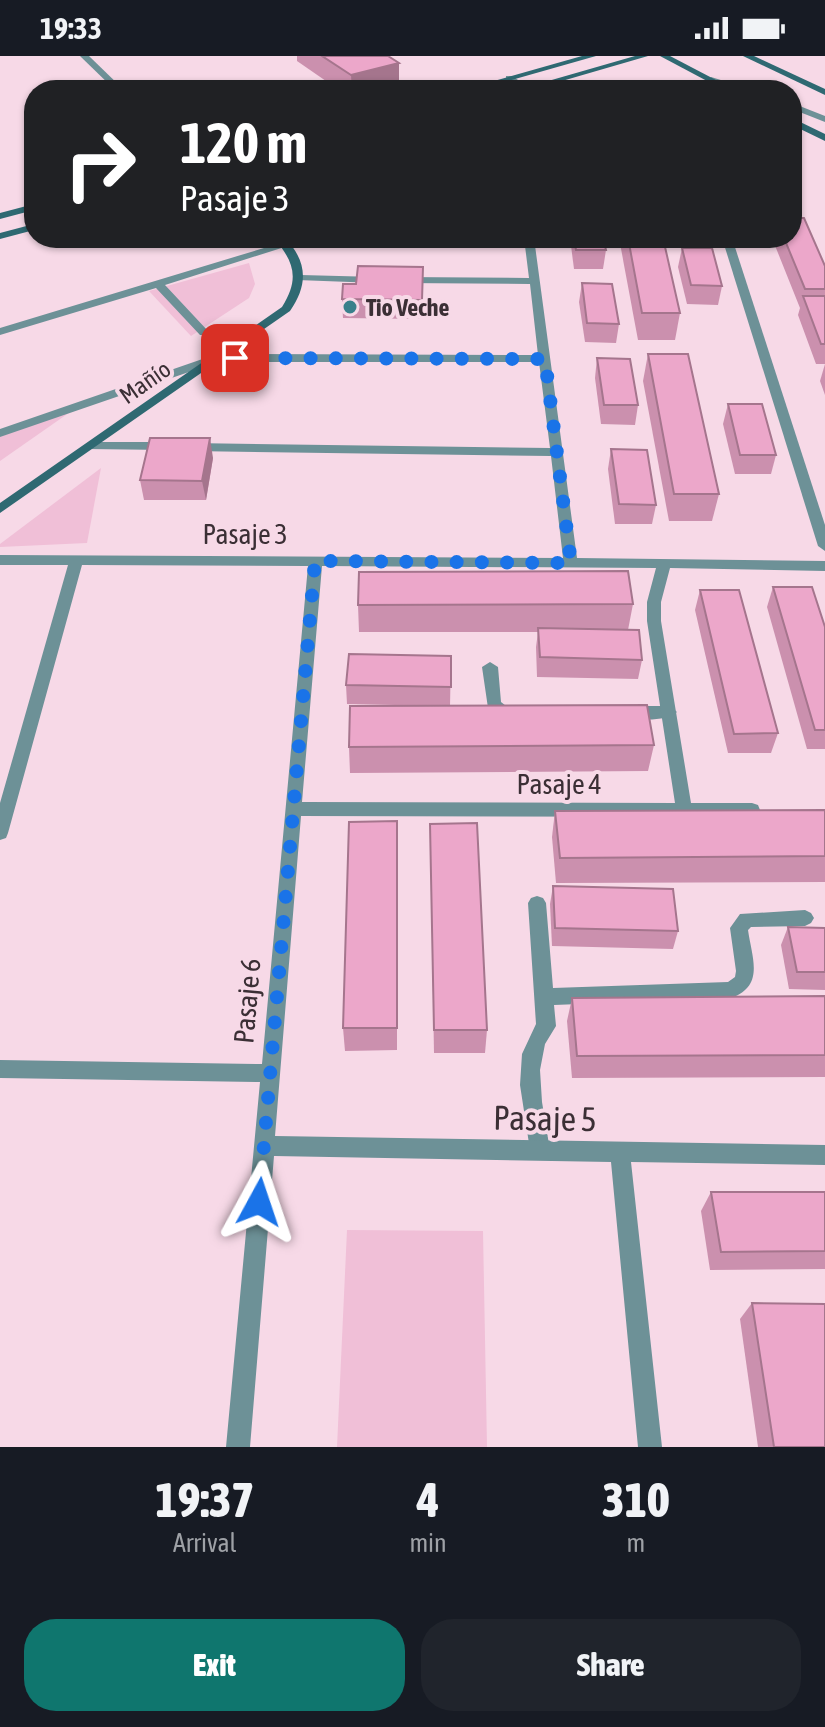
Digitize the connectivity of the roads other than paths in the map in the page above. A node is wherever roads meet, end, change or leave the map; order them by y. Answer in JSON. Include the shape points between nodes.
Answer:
{"nodes":[{"id":1,"x":84,"y":56,"type":"edge"},
{"id":2,"x":592,"y":56,"type":"edge"},
{"id":3,"x":644,"y":56,"type":"edge"},
{"id":4,"x":664,"y":56,"type":"edge"},
{"id":5,"x":747,"y":56,"type":"edge"},
{"id":6,"x":509,"y":78,"type":"junction"},
{"id":7,"x":109,"y":80,"type":"edge"},
{"id":8,"x":502,"y":80,"type":"edge"},
{"id":9,"x":512,"y":80,"type":"edge"},
{"id":10,"x":558,"y":80,"type":"edge"},
{"id":11,"x":711,"y":80,"type":"edge"},
{"id":12,"x":799,"y":80,"type":"edge"},
{"id":13,"x":802,"y":81,"type":"edge"},
{"id":14,"x":825,"y":92,"type":"edge"},
{"id":15,"x":802,"y":110,"type":"edge"},
{"id":16,"x":825,"y":119,"type":"edge"},
{"id":17,"x":802,"y":126,"type":"edge"},
{"id":18,"x":825,"y":138,"type":"edge"},
{"id":19,"x":24,"y":210,"type":"edge"},
{"id":20,"x":0,"y":216,"type":"edge"},
{"id":21,"x":24,"y":230,"type":"edge"},
{"id":22,"x":0,"y":236,"type":"edge"},
{"id":23,"x":263,"y":248,"type":"edge"},
{"id":24,"x":288,"y":248,"type":"edge"},
{"id":25,"x":530,"y":248,"type":"edge"},
{"id":26,"x":730,"y":248,"type":"edge"},
{"id":27,"x":301,"y":278,"type":"junction"},
{"id":28,"x":535,"y":281,"type":"junction"},
{"id":29,"x":158,"y":284,"type":"junction"},
{"id":30,"x":0,"y":332,"type":"edge"},
{"id":31,"x":204,"y":333,"type":"dead end"},
{"id":32,"x":217,"y":358,"type":"junction"},
{"id":33,"x":545,"y":359,"type":"junction"},
{"id":34,"x":0,"y":433,"type":"edge"},
{"id":35,"x":91,"y":446,"type":"junction"},
{"id":36,"x":557,"y":452,"type":"junction"},
{"id":37,"x":0,"y":509,"type":"edge"},
{"id":38,"x":825,"y":546,"type":"edge"},
{"id":39,"x":0,"y":560,"type":"edge"},
{"id":40,"x":76,"y":560,"type":"junction"},
{"id":41,"x":315,"y":561,"type":"junction"},
{"id":42,"x":571,"y":563,"type":"junction"},
{"id":43,"x":664,"y":563,"type":"junction"},
{"id":44,"x":825,"y":566,"type":"edge"},
{"id":45,"x":490,"y":667,"type":"dead end"},
{"id":46,"x":533,"y":712,"type":"edge"},
{"id":47,"x":608,"y":712,"type":"edge"},
{"id":48,"x":669,"y":712,"type":"junction"},
{"id":49,"x":293,"y":809,"type":"junction"},
{"id":50,"x":684,"y":810,"type":"junction"},
{"id":51,"x":762,"y":810,"type":"edge"},
{"id":52,"x":0,"y":833,"type":"edge"},
{"id":53,"x":537,"y":903,"type":"dead end"},
{"id":54,"x":805,"y":918,"type":"dead end"},
{"id":55,"x":546,"y":997,"type":"junction"},
{"id":56,"x":0,"y":1069,"type":"edge"},
{"id":57,"x":271,"y":1073,"type":"junction"},
{"id":58,"x":265,"y":1146,"type":"junction"},
{"id":59,"x":540,"y":1150,"type":"junction"},
{"id":60,"x":620,"y":1151,"type":"junction"},
{"id":61,"x":825,"y":1155,"type":"edge"},
{"id":62,"x":238,"y":1447,"type":"edge"},
{"id":63,"x":650,"y":1447,"type":"edge"}],
"edges":[{"from":1,"to":7,"type":"street"},
{"from":2,"to":6,"type":"main road"},
{"from":3,"to":10,"type":"main road"},
{"from":4,"to":11,"type":"main road"},
{"from":5,"to":12,"type":"main road"},
{"from":6,"to":8,"type":"main road"},
{"from":6,"to":9,"type":"street"},
{"from":13,"to":14,"type":"main road"},
{"from":15,"to":16,"type":"street"},
{"from":17,"to":18,"type":"main road"},
{"from":19,"to":20,"type":"main road"},
{"from":21,"to":22,"type":"main road"},
{"from":23,"to":29,"type":"street"},
{"from":24,"to":27,"type":"main road"},
{"from":25,"to":28,"type":"street"},
{"from":26,"to":38,"type":"street"},
{"from":27,"to":28,"type":"street"},
{"from":27,"to":32,"type":"main road","name":"Mañío","via":[[286,309]]},
{"from":28,"to":33,"type":"street"},
{"from":29,"to":30,"type":"street"},
{"from":29,"to":31,"type":"street"},
{"from":32,"to":33,"type":"street"},
{"from":32,"to":34,"type":"street"},
{"from":32,"to":35,"type":"main road","name":"Mañío"},
{"from":33,"to":36,"type":"street"},
{"from":35,"to":36,"type":"street"},
{"from":35,"to":37,"type":"main road","name":"Mañío"},
{"from":36,"to":42,"type":"street"},
{"from":39,"to":40,"type":"street","name":"Pasaje 3"},
{"from":40,"to":41,"type":"street","name":"Pasaje 3"},
{"from":40,"to":52,"type":"street"},
{"from":41,"to":42,"type":"street","name":"Pasaje 3"},
{"from":41,"to":49,"type":"street","name":"Pasaje 6"},
{"from":42,"to":43,"type":"street","name":"Pasaje 3"},
{"from":43,"to":44,"type":"street","name":"Pasaje 3"},
{"from":43,"to":48,"type":"street","via":[[654,621]]},
{"from":45,"to":46,"type":"street","via":[[493,704],[503,712]]},
{"from":47,"to":48,"type":"street"},
{"from":48,"to":50,"type":"street"},
{"from":49,"to":50,"type":"street","name":"Pasaje 4"},
{"from":49,"to":57,"type":"street","name":"Pasaje 6"},
{"from":50,"to":51,"type":"street","name":"Pasaje 4"},
{"from":53,"to":55,"type":"street"},
{"from":54,"to":55,"type":"street","via":[[746,919],[739,928],[743,982],[731,990]]},
{"from":55,"to":59,"type":"street","via":[[546,1026],[528,1064]]},
{"from":56,"to":57,"type":"street"},
{"from":57,"to":58,"type":"street","name":"Pasaje 6"},
{"from":58,"to":59,"type":"street","name":"Pasaje 5"},
{"from":58,"to":62,"type":"street","name":"Pasaje 6"},
{"from":59,"to":60,"type":"street","name":"Pasaje 5"},
{"from":60,"to":61,"type":"street","name":"Pasaje 5"},
{"from":60,"to":63,"type":"street"}]}
